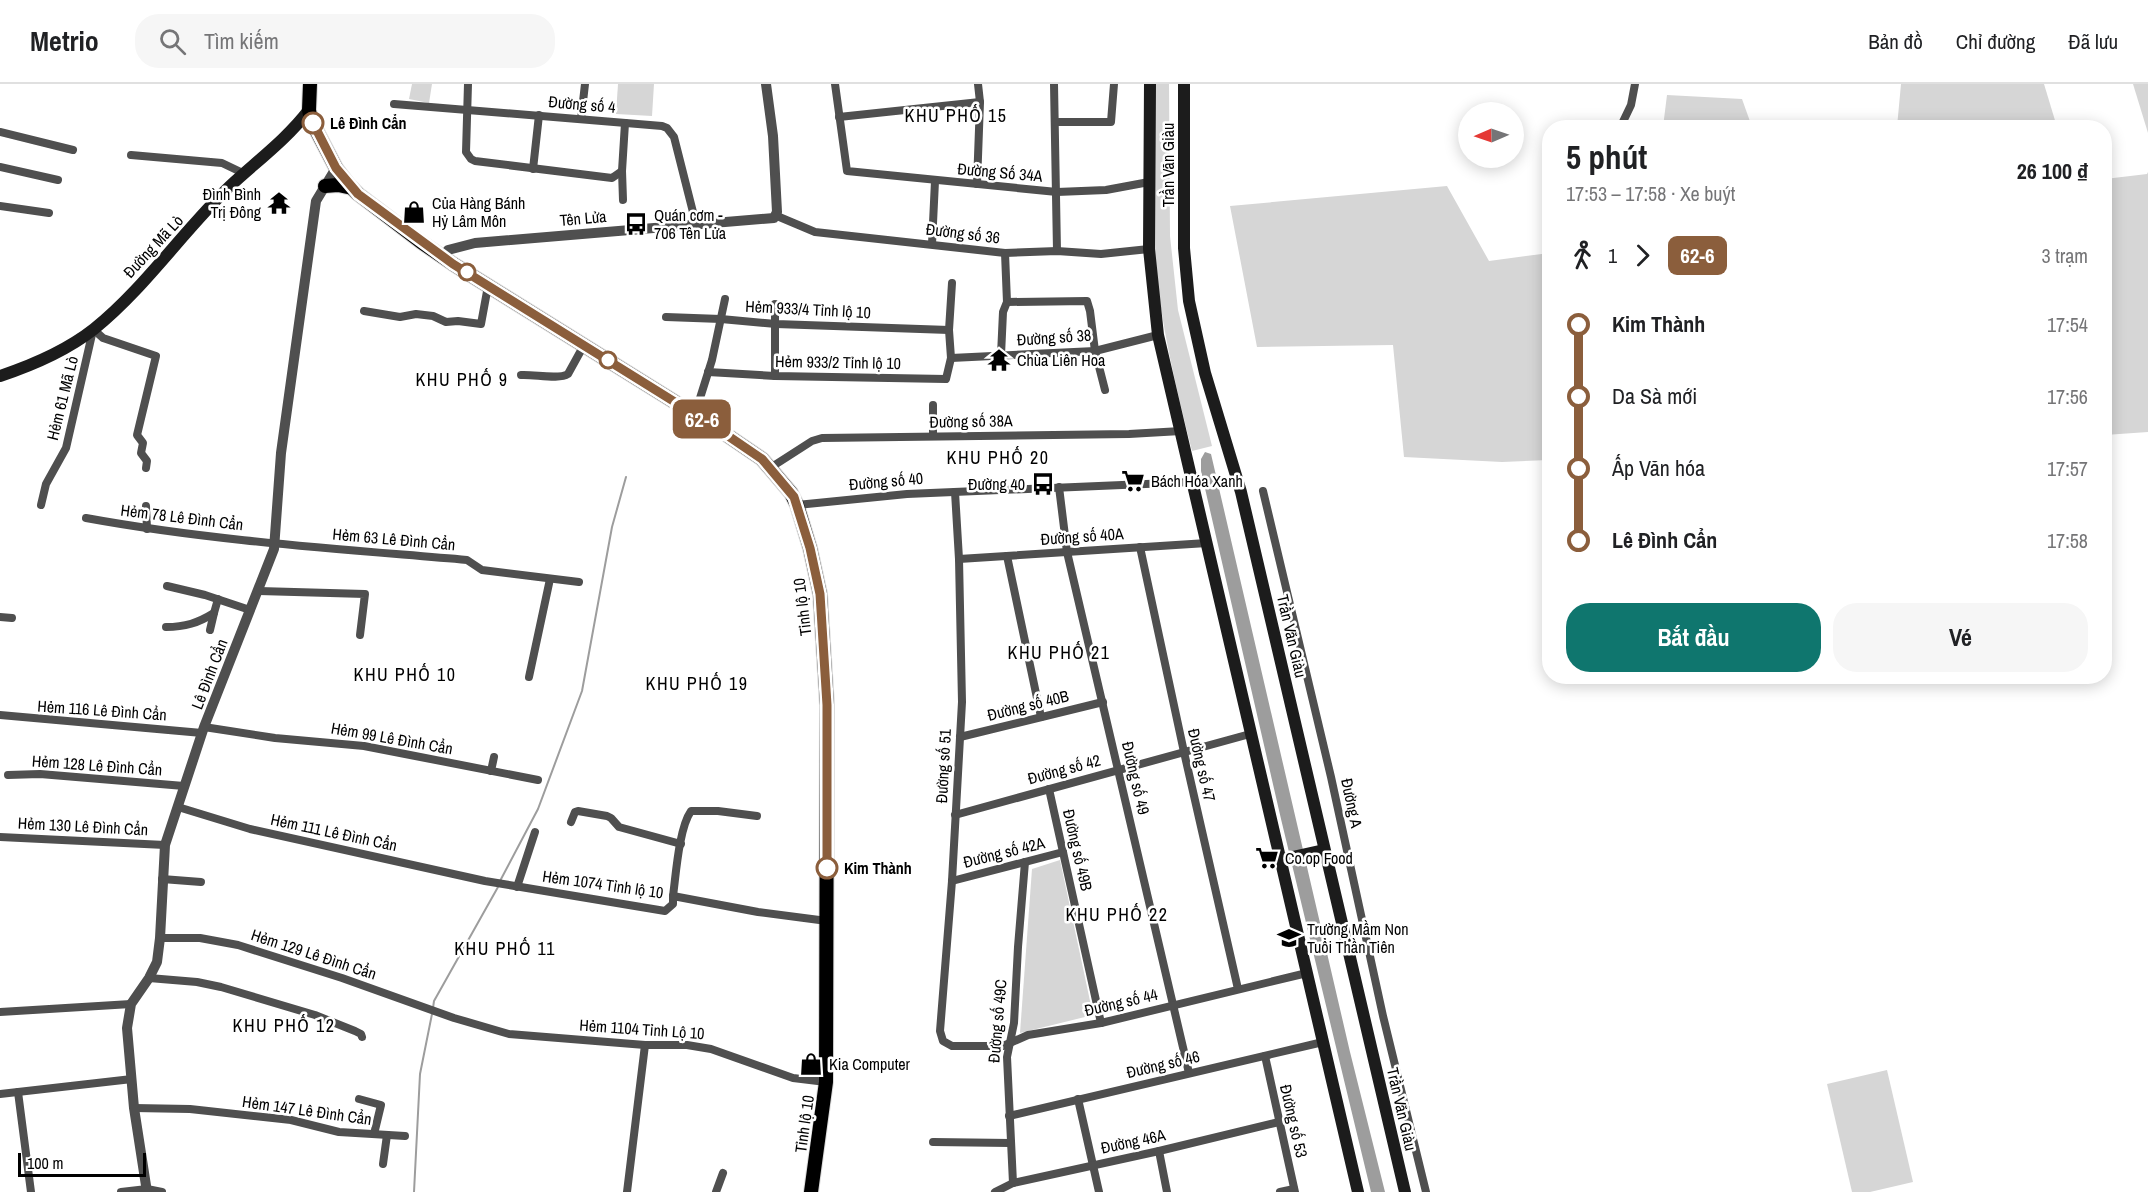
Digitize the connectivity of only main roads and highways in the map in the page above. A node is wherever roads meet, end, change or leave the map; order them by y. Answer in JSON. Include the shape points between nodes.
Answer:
{"nodes":[{"id":1,"x":310,"y":84,"type":"edge"},
{"id":2,"x":1150,"y":84,"type":"edge"},
{"id":3,"x":1184,"y":84,"type":"edge"},
{"id":4,"x":309,"y":110,"type":"junction"},
{"id":5,"x":325,"y":186,"type":"road end"},
{"id":6,"x":352,"y":188,"type":"junction"},
{"id":7,"x":0,"y":376,"type":"edge"},
{"id":8,"x":1320,"y":851,"type":"junction"},
{"id":9,"x":1283,"y":859,"type":"junction"},
{"id":10,"x":811,"y":1192,"type":"edge"},
{"id":11,"x":1358,"y":1192,"type":"edge"},
{"id":12,"x":1405,"y":1192,"type":"edge"}],
"edges":[{"from":1,"to":4,"type":"main road","name":"Tỉnh lộ 10"},
{"from":2,"to":9,"type":"main road","name":"Trần Văn Giàu","via":[[1149,249],[1158,335],[1250,734]]},
{"from":3,"to":8,"type":"main road","name":"Trần Văn Giàu","via":[[1184,248],[1189,301],[1205,373],[1238,479]]},
{"from":4,"to":6,"type":"main road","name":"Tỉnh lộ 10","via":[[336,168]]},
{"from":4,"to":7,"type":"main road","name":"Đường Mã Lò","via":[[93,329],[60,351]]},
{"from":5,"to":6,"type":"main road"},
{"from":6,"to":10,"type":"main road","name":"Tỉnh lộ 10","via":[[421,242],[762,459],[797,505],[820,594],[827,705],[826,1083]]},
{"from":8,"to":9,"type":"main road"},
{"from":8,"to":12,"type":"main road","name":"Trần Văn Giàu"},
{"from":9,"to":11,"type":"main road","name":"Trần Văn Giàu"}]}
